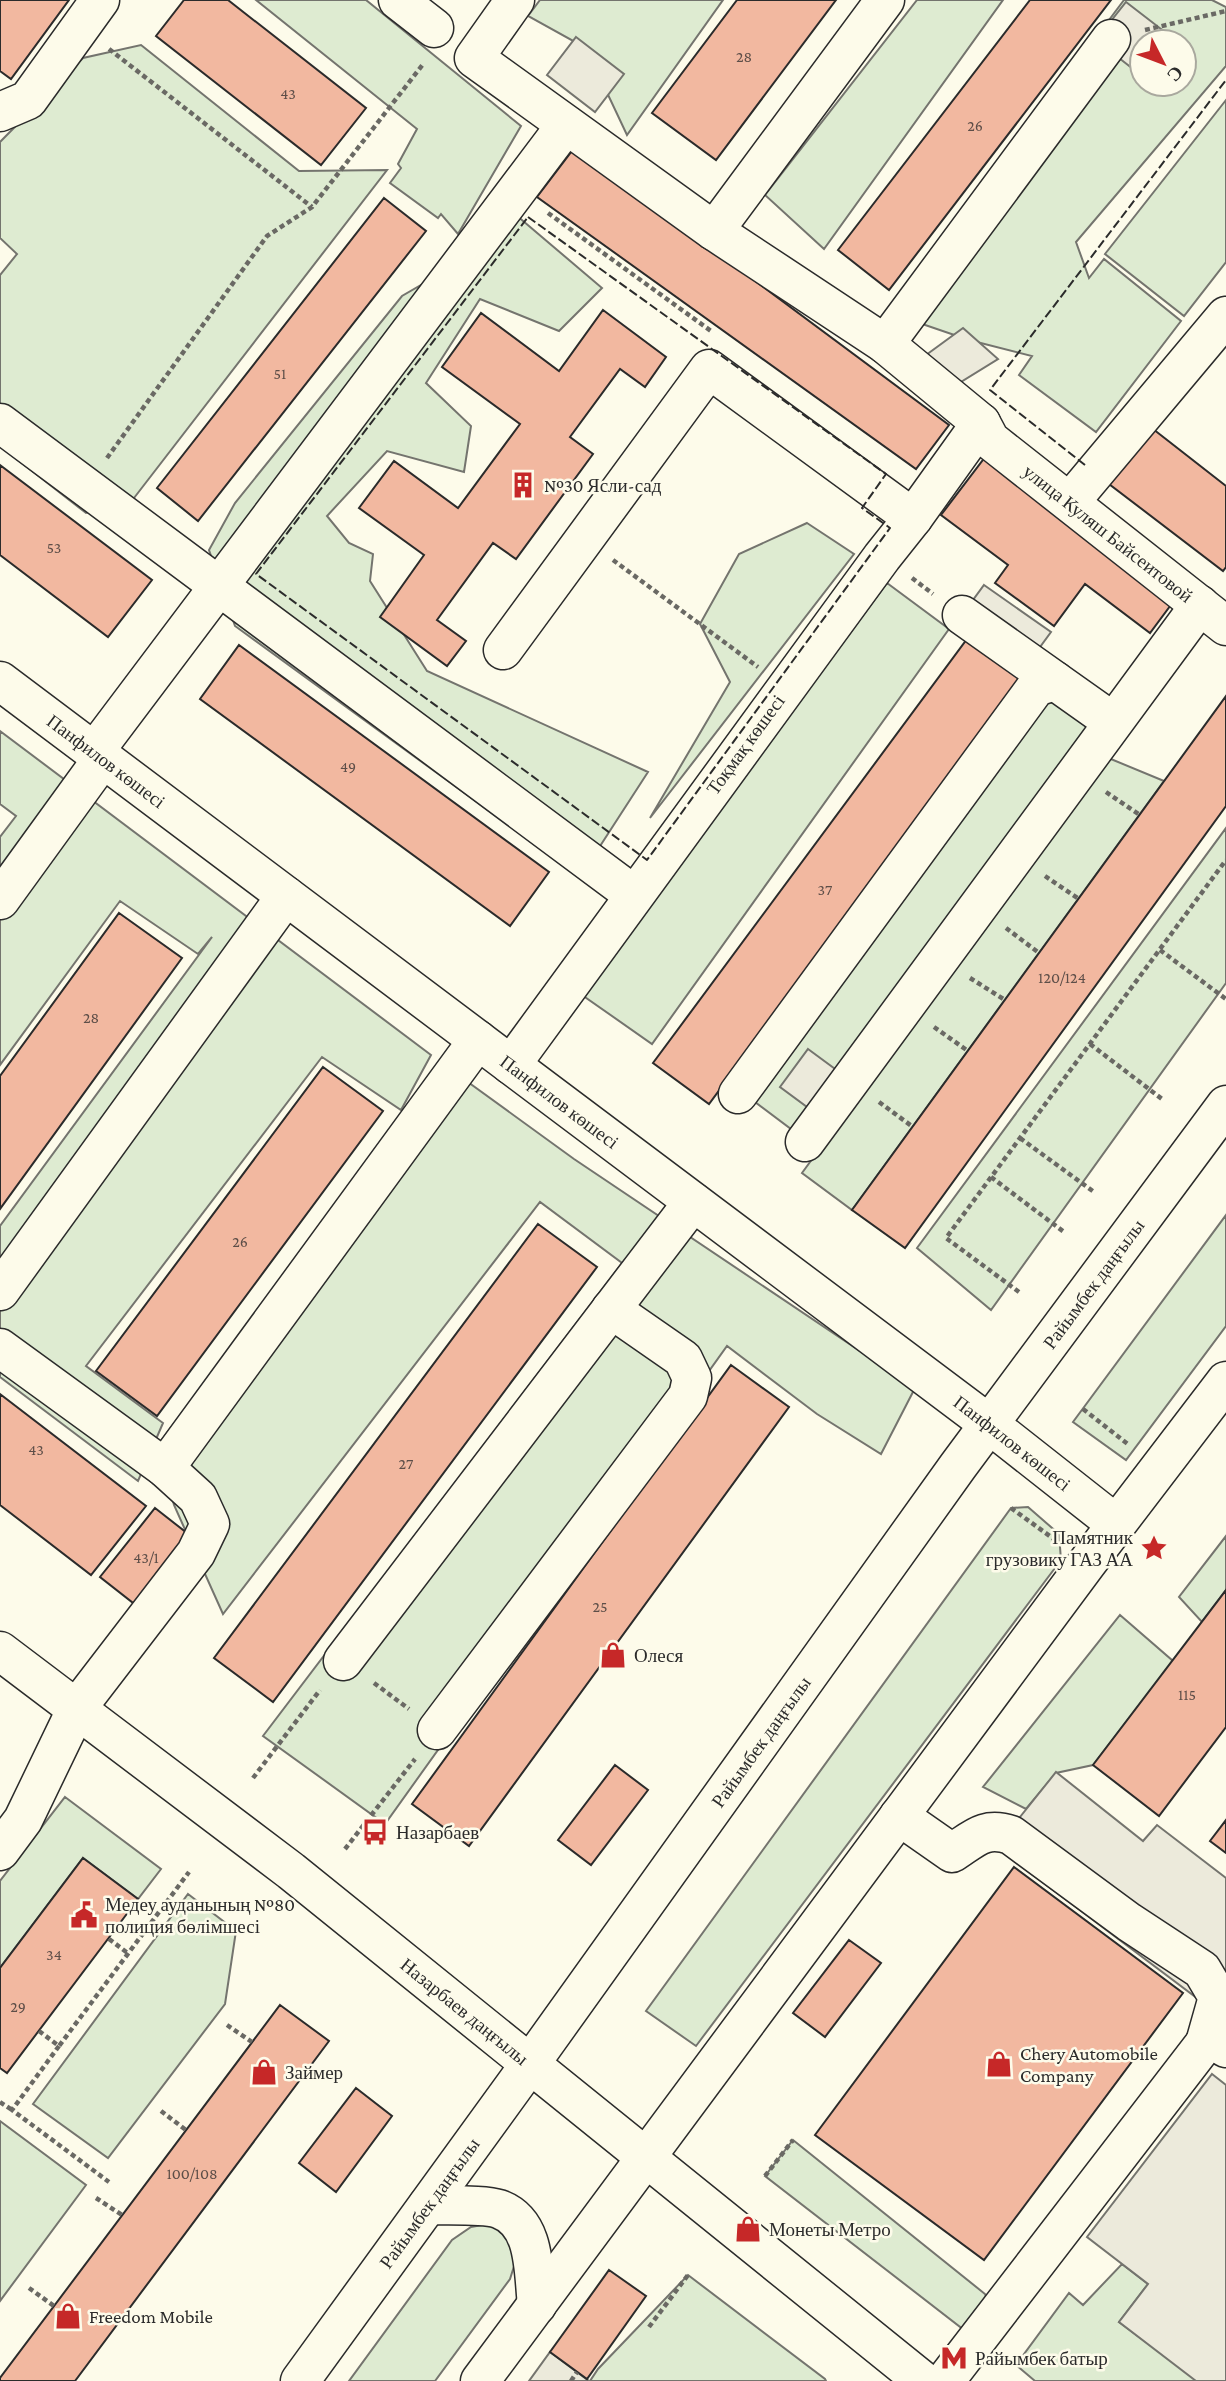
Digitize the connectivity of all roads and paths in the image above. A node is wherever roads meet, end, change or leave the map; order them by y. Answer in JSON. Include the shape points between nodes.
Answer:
{"nodes":[{"id":1,"x":398,"y":0,"type":"edge"},
{"id":2,"x":515,"y":0,"type":"edge"},
{"id":3,"x":885,"y":0,"type":"edge"},
{"id":4,"x":1226,"y":11,"type":"edge"},
{"id":5,"x":90,"y":14,"type":"edge"},
{"id":6,"x":1111,"y":39,"type":"joint"},
{"id":7,"x":431,"y":43,"type":"joint"},
{"id":8,"x":0,"y":112,"type":"edge"},
{"id":9,"x":566,"y":125,"type":"junction"},
{"id":10,"x":312,"y":207,"type":"junction"},
{"id":11,"x":714,"y":231,"type":"junction"},
{"id":12,"x":1226,"y":316,"type":"edge"},
{"id":13,"x":885,"y":344,"type":"junction"},
{"id":14,"x":0,"y":423,"type":"edge"},
{"id":15,"x":986,"y":432,"type":"junction"},
{"id":16,"x":86,"y":487,"type":"junction"},
{"id":17,"x":1070,"y":502,"type":"junction"},
{"id":18,"x":913,"y":518,"type":"junction"},
{"id":19,"x":584,"y":539,"type":"junction"},
{"id":20,"x":882,"y":557,"type":"junction"},
{"id":21,"x":219,"y":586,"type":"junction"},
{"id":22,"x":962,"y":615,"type":"joint"},
{"id":23,"x":1213,"y":616,"type":"edge"},
{"id":24,"x":503,"y":650,"type":"dead end"},
{"id":25,"x":0,"y":681,"type":"edge"},
{"id":26,"x":1055,"y":681,"type":"junction"},
{"id":27,"x":786,"y":688,"type":"junction"},
{"id":28,"x":1113,"y":722,"type":"junction"},
{"id":29,"x":99,"y":755,"type":"junction"},
{"id":30,"x":1226,"y":860,"type":"edge"},
{"id":31,"x":634,"y":895,"type":"junction"},
{"id":32,"x":286,"y":896,"type":"junction"},
{"id":33,"x":0,"y":900,"type":"edge"},
{"id":34,"x":1160,"y":950,"type":"junction"},
{"id":35,"x":1226,"y":999,"type":"edge"},
{"id":36,"x":478,"y":1040,"type":"junction"},
{"id":37,"x":1090,"y":1044,"type":"junction"},
{"id":38,"x":511,"y":1065,"type":"junction"},
{"id":39,"x":738,"y":1094,"type":"dead end"},
{"id":40,"x":1162,"y":1099,"type":"dead end"},
{"id":41,"x":1226,"y":1105,"type":"edge"},
{"id":42,"x":1020,"y":1138,"type":"junction"},
{"id":43,"x":805,"y":1142,"type":"dead end"},
{"id":44,"x":991,"y":1177,"type":"junction"},
{"id":45,"x":1094,"y":1192,"type":"dead end"},
{"id":46,"x":692,"y":1202,"type":"junction"},
{"id":47,"x":1064,"y":1232,"type":"dead end"},
{"id":48,"x":0,"y":1291,"type":"edge"},
{"id":49,"x":1019,"y":1292,"type":"dead end"},
{"id":50,"x":611,"y":1309,"type":"junction"},
{"id":51,"x":0,"y":1348,"type":"edge"},
{"id":52,"x":1226,"y":1381,"type":"edge"},
{"id":53,"x":1083,"y":1409,"type":"dead end"},
{"id":54,"x":989,"y":1424,"type":"junction"},
{"id":55,"x":1135,"y":1449,"type":"dead end"},
{"id":56,"x":165,"y":1468,"type":"junction"},
{"id":57,"x":1011,"y":1508,"type":"dead end"},
{"id":58,"x":1116,"y":1524,"type":"junction"},
{"id":59,"x":1060,"y":1544,"type":"dead end"},
{"id":60,"x":0,"y":1651,"type":"edge"},
{"id":61,"x":343,"y":1661,"type":"junction"},
{"id":62,"x":77,"y":1708,"type":"junction"},
{"id":63,"x":437,"y":1730,"type":"junction"},
{"id":64,"x":253,"y":1778,"type":"dead end"},
{"id":65,"x":899,"y":1816,"type":"junction"},
{"id":66,"x":345,"y":1849,"type":"dead end"},
{"id":67,"x":0,"y":1851,"type":"edge"},
{"id":68,"x":189,"y":1872,"type":"dead end"},
{"id":69,"x":108,"y":1939,"type":"dead end"},
{"id":70,"x":128,"y":1954,"type":"junction"},
{"id":71,"x":227,"y":2025,"type":"dead end"},
{"id":72,"x":39,"y":2031,"type":"dead end"},
{"id":73,"x":252,"y":2042,"type":"dead end"},
{"id":74,"x":60,"y":2046,"type":"junction"},
{"id":75,"x":1215,"y":2046,"type":"edge"},
{"id":76,"x":530,"y":2064,"type":"junction"},
{"id":77,"x":0,"y":2102,"type":"edge"},
{"id":78,"x":12,"y":2110,"type":"junction"},
{"id":79,"x":162,"y":2111,"type":"dead end"},
{"id":80,"x":186,"y":2130,"type":"dead end"},
{"id":81,"x":793,"y":2140,"type":"dead end"},
{"id":82,"x":647,"y":2158,"type":"junction"},
{"id":83,"x":765,"y":2176,"type":"dead end"},
{"id":84,"x":109,"y":2182,"type":"dead end"},
{"id":85,"x":96,"y":2198,"type":"dead end"},
{"id":86,"x":428,"y":2205,"type":"junction"},
{"id":87,"x":122,"y":2215,"type":"dead end"},
{"id":88,"x":688,"y":2276,"type":"dead end"},
{"id":89,"x":29,"y":2288,"type":"dead end"},
{"id":90,"x":54,"y":2305,"type":"dead end"},
{"id":91,"x":537,"y":2305,"type":"junction"},
{"id":92,"x":649,"y":2327,"type":"dead end"},
{"id":93,"x":577,"y":2372,"type":"dead end"},
{"id":94,"x":300,"y":2381,"type":"edge"},
{"id":95,"x":480,"y":2381,"type":"edge"},
{"id":96,"x":571,"y":2381,"type":"edge"},
{"id":97,"x":923,"y":2381,"type":"edge"},
{"id":98,"x":945,"y":2381,"type":"edge"}],
"edges":[{"from":1,"to":7,"type":"main road"},
{"from":2,"to":9,"type":"main road","name":"улица Куляш Байсеитовой","via":[[474,58]]},
{"from":3,"to":11,"type":"main road"},
{"from":4,"to":6,"type":"path"},
{"from":5,"to":8,"type":"main road","via":[[28,100]]},
{"from":5,"to":10,"type":"path"},
{"from":6,"to":13,"type":"main road"},
{"from":7,"to":10,"type":"path"},
{"from":9,"to":11,"type":"main road","name":"улица Куляш Байсеитовой"},
{"from":9,"to":21,"type":"main road"},
{"from":10,"to":16,"type":"path","via":[[268,236]]},
{"from":11,"to":13,"type":"main road","name":"улица Куляш Байсеитовой"},
{"from":12,"to":17,"type":"main road"},
{"from":13,"to":15,"type":"main road","name":"улица Куляш Байсеитовой"},
{"from":14,"to":16,"type":"main road"},
{"from":15,"to":17,"type":"main road","name":"улица Куляш Байсеитовой"},
{"from":15,"to":18,"type":"main road","name":"Тоқмақ көшесі"},
{"from":16,"to":21,"type":"main road"},
{"from":17,"to":23,"type":"main road","name":"улица Куляш Байсеитовой"},
{"from":18,"to":19,"type":"main road","via":[[709,369]]},
{"from":18,"to":20,"type":"main road","name":"Тоқмақ көшесі"},
{"from":19,"to":24,"type":"main road"},
{"from":19,"to":27,"type":"path"},
{"from":20,"to":22,"type":"path"},
{"from":20,"to":27,"type":"main road","name":"Тоқмақ көшесі"},
{"from":21,"to":29,"type":"main road"},
{"from":21,"to":31,"type":"main road"},
{"from":22,"to":26,"type":"main road"},
{"from":23,"to":28,"type":"main road"},
{"from":25,"to":29,"type":"main road","name":"Панфилов көшесі"},
{"from":26,"to":28,"type":"main road"},
{"from":26,"to":39,"type":"main road","via":[[1035,687]]},
{"from":27,"to":31,"type":"main road","name":"Тоқмақ көшесі"},
{"from":28,"to":43,"type":"main road"},
{"from":29,"to":32,"type":"main road","name":"Панфилов көшесі"},
{"from":29,"to":33,"type":"main road"},
{"from":30,"to":34,"type":"path"},
{"from":31,"to":38,"type":"main road","name":"Тоқмақ көшесі"},
{"from":32,"to":36,"type":"main road","name":"Панфилов көшесі"},
{"from":32,"to":48,"type":"main road"},
{"from":34,"to":35,"type":"path"},
{"from":34,"to":37,"type":"path"},
{"from":36,"to":38,"type":"main road","name":"Панфилов көшесі"},
{"from":36,"to":56,"type":"main road"},
{"from":37,"to":40,"type":"path"},
{"from":37,"to":42,"type":"path"},
{"from":38,"to":46,"type":"main road","name":"Панфилов көшесі"},
{"from":41,"to":54,"type":"main road","name":"Райымбек даңғылы"},
{"from":42,"to":44,"type":"path"},
{"from":42,"to":45,"type":"path"},
{"from":44,"to":47,"type":"path"},
{"from":44,"to":49,"type":"path","via":[[946,1238]]},
{"from":46,"to":50,"type":"main road"},
{"from":46,"to":54,"type":"main road","name":"Панфилов көшесі"},
{"from":50,"to":61,"type":"main road"},
{"from":50,"to":63,"type":"main road","via":[[683,1359],[692,1378],[688,1396]]},
{"from":51,"to":56,"type":"main road"},
{"from":52,"to":58,"type":"main road"},
{"from":53,"to":55,"type":"path"},
{"from":54,"to":58,"type":"main road","name":"Панфилов көшесі"},
{"from":54,"to":76,"type":"main road","name":"Райымбек даңғылы"},
{"from":56,"to":62,"type":"main road","via":[[198,1497],[210,1524],[196,1553]]},
{"from":57,"to":59,"type":"path"},
{"from":58,"to":65,"type":"main road"},
{"from":60,"to":62,"type":"main road","name":"Назарбаев даңғылы"},
{"from":61,"to":63,"type":"path"},
{"from":61,"to":64,"type":"path"},
{"from":62,"to":67,"type":"main road","via":[[23,1821]]},
{"from":62,"to":76,"type":"main road","name":"Назарбаев даңғылы","via":[[291,1871]]},
{"from":63,"to":66,"type":"path"},
{"from":65,"to":75,"type":"main road","via":[[952,1853],[981,1834],[996,1830],[1011,1835],[1202,1970],[1217,1997]]},
{"from":65,"to":82,"type":"main road"},
{"from":68,"to":70,"type":"path"},
{"from":69,"to":70,"type":"path"},
{"from":70,"to":74,"type":"path"},
{"from":71,"to":73,"type":"path"},
{"from":72,"to":74,"type":"path"},
{"from":74,"to":78,"type":"path"},
{"from":75,"to":98,"type":"main road"},
{"from":76,"to":82,"type":"main road","name":"Назарбаев даңғылы"},
{"from":76,"to":86,"type":"main road","name":"Райымбек даңғылы"},
{"from":77,"to":78,"type":"path"},
{"from":78,"to":84,"type":"path"},
{"from":79,"to":80,"type":"path"},
{"from":81,"to":83,"type":"path"},
{"from":82,"to":91,"type":"main road"},
{"from":82,"to":97,"type":"main road","name":"Назарбаев даңғылы"},
{"from":85,"to":87,"type":"path"},
{"from":86,"to":91,"type":"main road","via":[[497,2208],[513,2216],[531,2248]]},
{"from":86,"to":94,"type":"main road","name":"Райымбек даңғылы"},
{"from":88,"to":92,"type":"path"},
{"from":89,"to":90,"type":"path"},
{"from":91,"to":95,"type":"main road"},
{"from":93,"to":96,"type":"path"}]}
